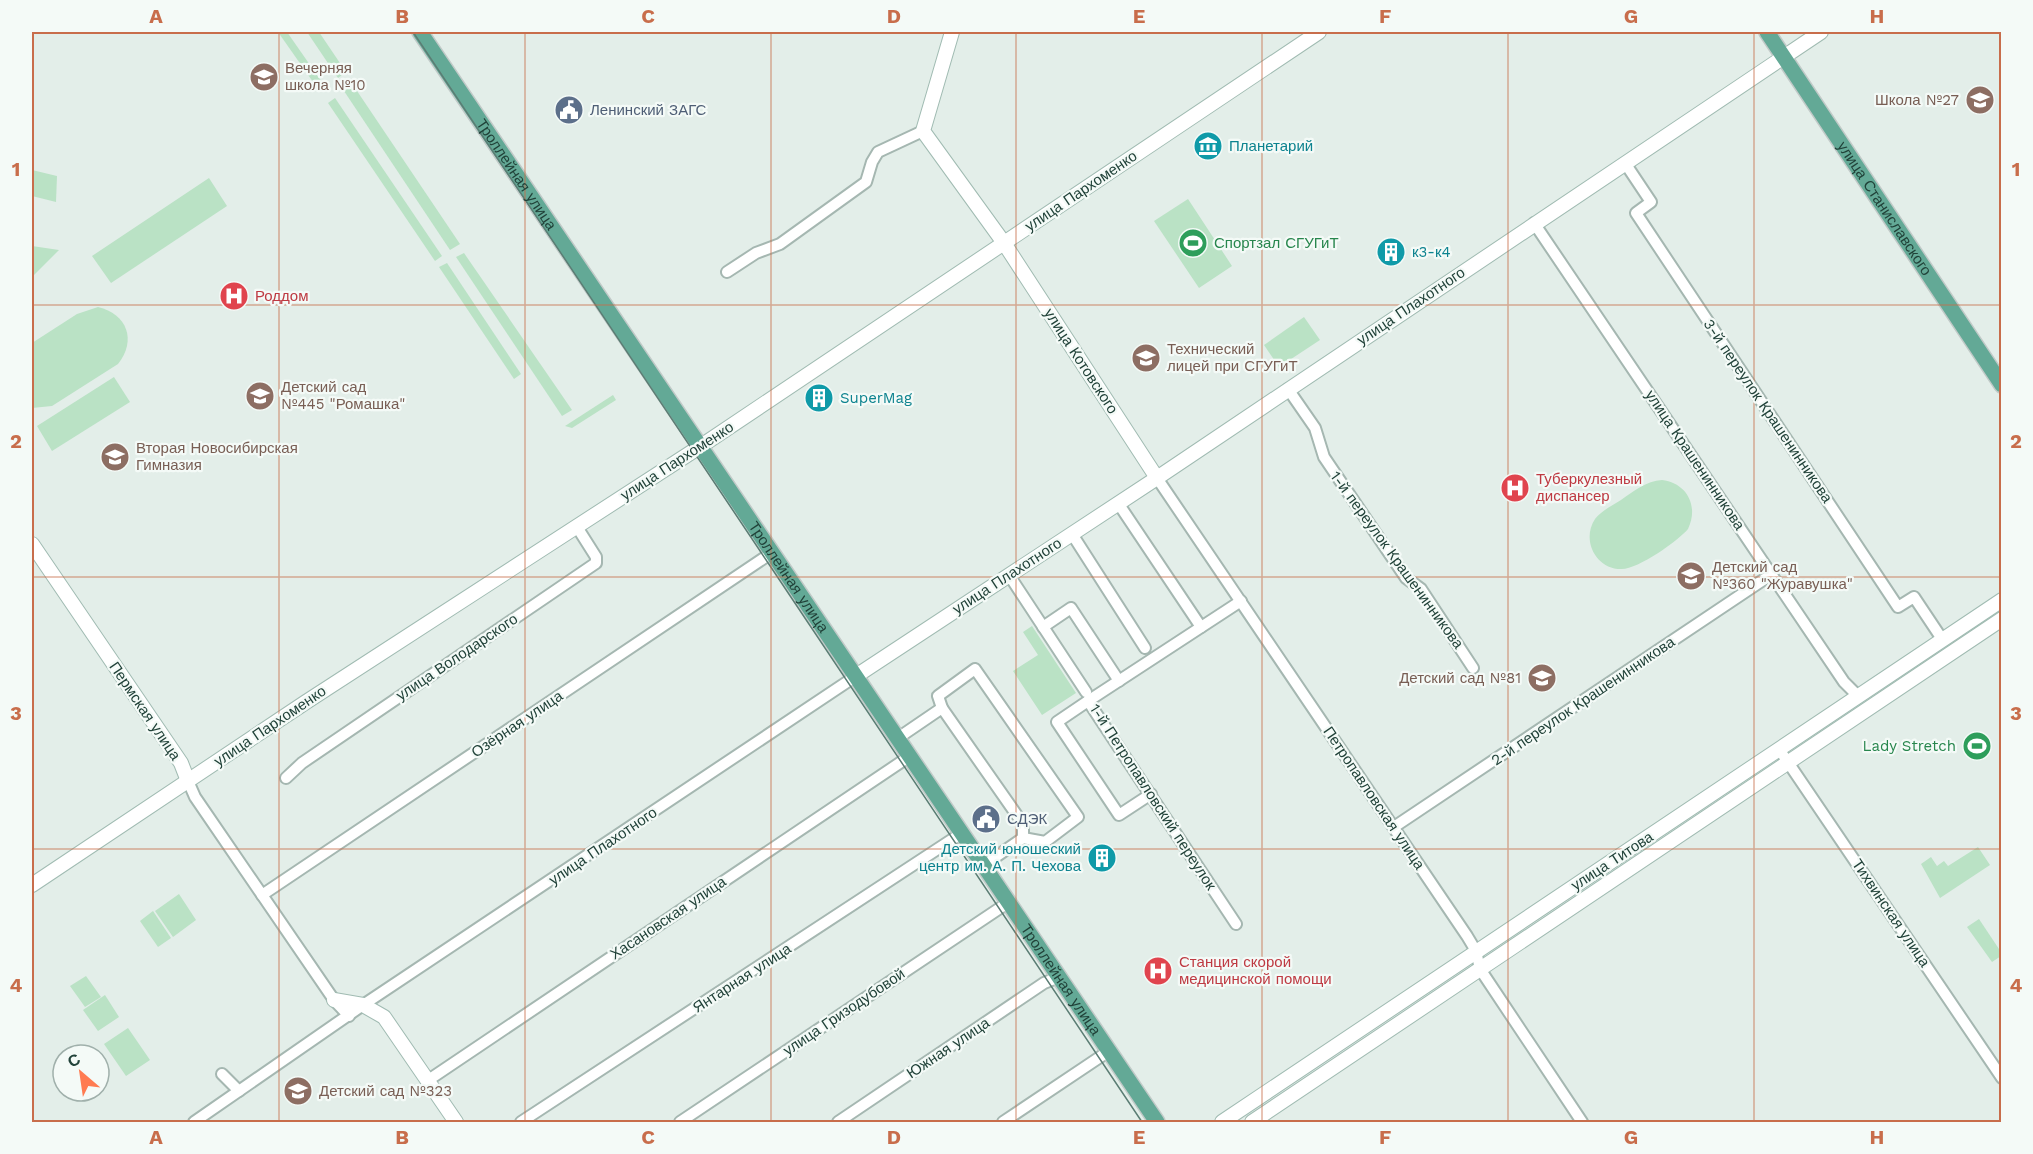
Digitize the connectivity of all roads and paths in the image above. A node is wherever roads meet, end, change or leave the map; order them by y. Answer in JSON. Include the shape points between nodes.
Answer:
{"nodes":[{"id":1,"x":420,"y":32,"type":"edge"},
{"id":2,"x":952,"y":32,"type":"edge"},
{"id":3,"x":1319,"y":32,"type":"edge"},
{"id":4,"x":1767,"y":32,"type":"edge"},
{"id":5,"x":1821,"y":32,"type":"edge"},
{"id":6,"x":1784,"y":57,"type":"junction"},
{"id":7,"x":923,"y":131,"type":"junction"},
{"id":8,"x":1625,"y":163,"type":"junction"},
{"id":9,"x":1534,"y":223,"type":"junction"},
{"id":10,"x":1004,"y":243,"type":"junction"},
{"id":11,"x":727,"y":272,"type":"dead end"},
{"id":12,"x":2001,"y":385,"type":"edge"},
{"id":13,"x":1288,"y":389,"type":"junction"},
{"id":14,"x":701,"y":446,"type":"junction"},
{"id":15,"x":1157,"y":478,"type":"junction"},
{"id":16,"x":1118,"y":504,"type":"junction"},
{"id":17,"x":577,"y":527,"type":"junction"},
{"id":18,"x":1072,"y":534,"type":"junction"},
{"id":19,"x":32,"y":543,"type":"edge"},
{"id":20,"x":772,"y":552,"type":"junction"},
{"id":21,"x":1772,"y":574,"type":"junction"},
{"id":22,"x":1009,"y":575,"type":"junction"},
{"id":23,"x":2001,"y":600,"type":"edge"},
{"id":24,"x":1240,"y":601,"type":"junction"},
{"id":25,"x":2001,"y":619,"type":"edge"},
{"id":26,"x":1043,"y":627,"type":"junction"},
{"id":27,"x":1201,"y":627,"type":"junction"},
{"id":28,"x":1942,"y":639,"type":"junction"},
{"id":29,"x":1145,"y":648,"type":"dead end"},
{"id":30,"x":1473,"y":668,"type":"dead end"},
{"id":31,"x":856,"y":676,"type":"junction"},
{"id":32,"x":1119,"y":681,"type":"junction"},
{"id":33,"x":1857,"y":695,"type":"junction"},
{"id":34,"x":1087,"y":697,"type":"junction"},
{"id":35,"x":942,"y":708,"type":"junction"},
{"id":36,"x":898,"y":738,"type":"junction"},
{"id":37,"x":1779,"y":749,"type":"junction"},
{"id":38,"x":910,"y":756,"type":"junction"},
{"id":39,"x":1788,"y":762,"type":"junction"},
{"id":40,"x":286,"y":778,"type":"dead end"},
{"id":41,"x":188,"y":781,"type":"junction"},
{"id":42,"x":1150,"y":794,"type":"junction"},
{"id":43,"x":1394,"y":827,"type":"junction"},
{"id":44,"x":962,"y":833,"type":"junction"},
{"id":45,"x":1023,"y":838,"type":"junction"},
{"id":46,"x":984,"y":865,"type":"junction"},
{"id":47,"x":32,"y":885,"type":"edge"},
{"id":48,"x":262,"y":896,"type":"junction"},
{"id":49,"x":1009,"y":902,"type":"junction"},
{"id":50,"x":1236,"y":924,"type":"dead end"},
{"id":51,"x":1476,"y":951,"type":"junction"},
{"id":52,"x":1480,"y":969,"type":"junction"},
{"id":53,"x":1059,"y":977,"type":"junction"},
{"id":54,"x":334,"y":1000,"type":"junction"},
{"id":55,"x":363,"y":1005,"type":"junction"},
{"id":56,"x":349,"y":1016,"type":"junction"},
{"id":57,"x":1109,"y":1051,"type":"junction"},
{"id":58,"x":222,"y":1074,"type":"dead end"},
{"id":59,"x":2001,"y":1078,"type":"edge"},
{"id":60,"x":427,"y":1081,"type":"junction"},
{"id":61,"x":239,"y":1092,"type":"junction"},
{"id":62,"x":194,"y":1122,"type":"edge"},
{"id":63,"x":456,"y":1122,"type":"edge"},
{"id":64,"x":521,"y":1122,"type":"edge"},
{"id":65,"x":680,"y":1122,"type":"edge"},
{"id":66,"x":838,"y":1122,"type":"edge"},
{"id":67,"x":1003,"y":1122,"type":"edge"},
{"id":68,"x":1157,"y":1122,"type":"edge"},
{"id":69,"x":1222,"y":1122,"type":"edge"},
{"id":70,"x":1252,"y":1122,"type":"edge"},
{"id":71,"x":1582,"y":1122,"type":"edge"}],
"edges":[{"from":1,"to":14,"type":"main road","name":"Троллейная улица"},
{"from":2,"to":7,"type":"street"},
{"from":3,"to":10,"type":"street","name":"улица Пархоменко"},
{"from":4,"to":6,"type":"main road","name":"улица Станиславского"},
{"from":5,"to":6,"type":"street","name":"улица Плахотного"},
{"from":6,"to":8,"type":"street","name":"улица Плахотного"},
{"from":6,"to":12,"type":"main road","name":"улица Станиславского"},
{"from":7,"to":10,"type":"street","name":"улица Котовского"},
{"from":7,"to":11,"type":"street","via":[[878,152],[866,182],[780,244],[756,253]]},
{"from":8,"to":9,"type":"street","name":"улица Плахотного"},
{"from":8,"to":28,"type":"street","name":"3-й переулок Крашенинникова","via":[[1651,202],[1636,213],[1898,607],[1914,597]]},
{"from":9,"to":13,"type":"street","name":"улица Плахотного"},
{"from":9,"to":21,"type":"street","name":"улица Крашенинникова"},
{"from":10,"to":14,"type":"street","name":"улица Пархоменко"},
{"from":10,"to":15,"type":"street","name":"улица Котовского"},
{"from":13,"to":15,"type":"street","name":"улица Плахотного"},
{"from":13,"to":30,"type":"street","name":"1-й переулок Крашенинникова","via":[[1315,428],[1324,457],[1406,578],[1421,589]]},
{"from":14,"to":17,"type":"street","name":"улица Пархоменко"},
{"from":14,"to":20,"type":"main road","name":"Троллейная улица"},
{"from":15,"to":16,"type":"street","name":"улица Плахотного"},
{"from":15,"to":24,"type":"street","name":"Петропавловская улица"},
{"from":16,"to":18,"type":"street","name":"улица Плахотного"},
{"from":16,"to":27,"type":"street"},
{"from":17,"to":40,"type":"street","name":"улица Володарского","via":[[596,563]]},
{"from":17,"to":41,"type":"street","name":"улица Пархоменко"},
{"from":18,"to":22,"type":"street","name":"улица Плахотного"},
{"from":18,"to":29,"type":"street"},
{"from":19,"to":41,"type":"street","name":"Пермская улица","via":[[181,763]]},
{"from":20,"to":31,"type":"main road","name":"Троллейная улица"},
{"from":20,"to":48,"type":"street","name":"Озёрная улица"},
{"from":21,"to":33,"type":"street","name":"улица Крашенинникова","via":[[1844,682]]},
{"from":21,"to":43,"type":"street","name":"2-й переулок Крашенинникова"},
{"from":22,"to":26,"type":"street","name":"1-й Петропавловский переулок"},
{"from":22,"to":31,"type":"street","name":"улица Плахотного"},
{"from":23,"to":28,"type":"street","name":"улица Титова"},
{"from":24,"to":27,"type":"street","name":"1-й Петропавловский переулок"},
{"from":24,"to":43,"type":"street","name":"Петропавловская улица"},
{"from":25,"to":39,"type":"street","name":"улица Титова"},
{"from":26,"to":32,"type":"street","via":[[1071,608]]},
{"from":26,"to":34,"type":"street","name":"1-й Петропавловский переулок"},
{"from":27,"to":32,"type":"street","name":"1-й Петропавловский переулок"},
{"from":28,"to":33,"type":"street","name":"улица Титова"},
{"from":31,"to":36,"type":"main road","name":"Троллейная улица"},
{"from":31,"to":55,"type":"street","name":"улица Плахотного"},
{"from":32,"to":34,"type":"street","name":"1-й Петропавловский переулок"},
{"from":33,"to":37,"type":"street","name":"улица Титова"},
{"from":34,"to":42,"type":"street","name":"1-й Петропавловский переулок"},
{"from":34,"to":42,"type":"street","via":[[1057,722],[1119,815]]},
{"from":35,"to":36,"type":"street"},
{"from":35,"to":45,"type":"street","via":[[1023,824]]},
{"from":35,"to":45,"type":"street","via":[[938,696],[975,669],[1078,817],[1045,842]]},
{"from":36,"to":38,"type":"main road","name":"Троллейная улица"},
{"from":37,"to":39,"type":"street","name":"Тихвинская улица"},
{"from":37,"to":51,"type":"street","name":"улица Титова"},
{"from":38,"to":44,"type":"main road","name":"Троллейная улица"},
{"from":38,"to":60,"type":"street","name":"Хасановская улица"},
{"from":39,"to":52,"type":"street","name":"улица Титова"},
{"from":39,"to":59,"type":"street","name":"Тихвинская улица"},
{"from":41,"to":47,"type":"street","name":"улица Пархоменко"},
{"from":41,"to":48,"type":"street","name":"Пермская улица"},
{"from":42,"to":50,"type":"street","name":"1-й Петропавловский переулок"},
{"from":43,"to":51,"type":"street","name":"Петропавловская улица"},
{"from":44,"to":46,"type":"main road","name":"Троллейная улица"},
{"from":44,"to":64,"type":"street","name":"Янтарная улица"},
{"from":45,"to":46,"type":"street"},
{"from":46,"to":49,"type":"main road","name":"Троллейная улица"},
{"from":48,"to":54,"type":"street","name":"Пермская улица"},
{"from":49,"to":53,"type":"main road","name":"Троллейная улица"},
{"from":49,"to":65,"type":"street","name":"улица Гризодубовой"},
{"from":51,"to":52,"type":"street","name":"Петропавловская улица"},
{"from":51,"to":69,"type":"street","name":"улица Титова"},
{"from":52,"to":70,"type":"street","name":"улица Титова"},
{"from":52,"to":71,"type":"street","name":"Петропавловская улица"},
{"from":53,"to":57,"type":"main road","name":"Троллейная улица"},
{"from":53,"to":66,"type":"street","name":"Южная улица","via":[[1044,983]]},
{"from":54,"to":55,"type":"street"},
{"from":54,"to":56,"type":"street","name":"Пермская улица"},
{"from":55,"to":56,"type":"street","name":"улица Плахотного"},
{"from":55,"to":60,"type":"street","via":[[384,1017]]},
{"from":56,"to":61,"type":"street","name":"улица Плахотного"},
{"from":57,"to":67,"type":"street"},
{"from":57,"to":68,"type":"main road","name":"Троллейная улица"},
{"from":58,"to":61,"type":"street"},
{"from":60,"to":63,"type":"street"},
{"from":61,"to":62,"type":"street","name":"улица Плахотного"}]}
